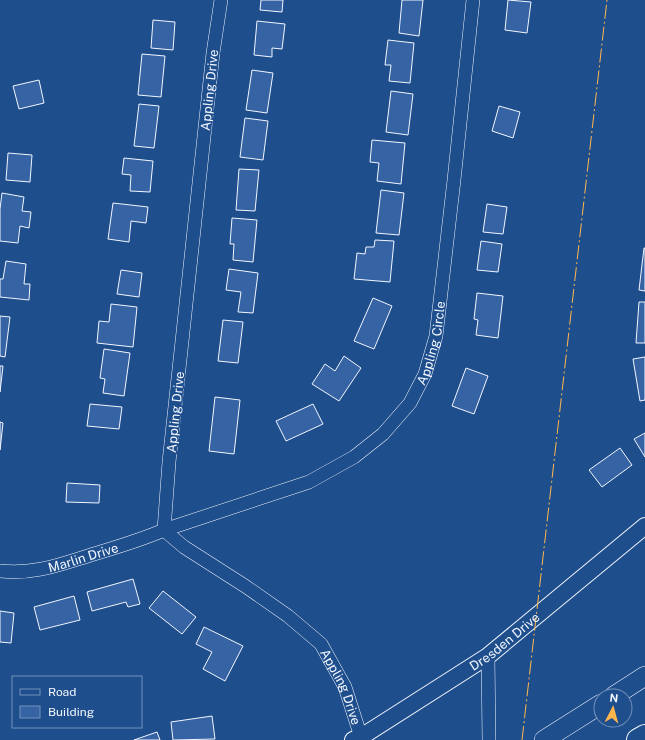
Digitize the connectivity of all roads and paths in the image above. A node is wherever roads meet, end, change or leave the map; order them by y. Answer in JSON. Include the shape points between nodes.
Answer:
{"nodes":[{"id":1,"x":221,"y":0,"type":"edge"},
{"id":2,"x":473,"y":0,"type":"edge"},
{"id":3,"x":645,"y":526,"type":"edge"},
{"id":4,"x":164,"y":530,"type":"junction"},
{"id":5,"x":0,"y":571,"type":"edge"},
{"id":6,"x":488,"y":656,"type":"junction"},
{"id":7,"x":645,"y":676,"type":"edge"},
{"id":8,"x":626,"y":688,"type":"edge"},
{"id":9,"x":593,"y":709,"type":"edge"},
{"id":10,"x":645,"y":736,"type":"edge"},
{"id":11,"x":357,"y":738,"type":"edge"},
{"id":12,"x":489,"y":740,"type":"edge"},
{"id":13,"x":544,"y":740,"type":"edge"},
{"id":14,"x":638,"y":740,"type":"edge"}],
"edges":[{"from":1,"to":4,"type":"street","name":"Appling Drive","via":[[211,69]]},
{"from":2,"to":4,"type":"street","name":"Appling Circle","via":[[436,336],[426,374],[410,403],[383,434],[354,457],[309,482]]},
{"from":3,"to":6,"type":"street","name":"Dresden Drive"},
{"from":4,"to":5,"type":"street","name":"Marlin Drive","via":[[39,571]]},
{"from":4,"to":11,"type":"street","name":"Appling Drive","via":[[184,547],[288,616],[320,644],[345,686]]},
{"from":6,"to":11,"type":"street","name":"Dresden Drive"},
{"from":6,"to":12,"type":"street"},
{"from":7,"to":8,"type":"main road"},
{"from":9,"to":13,"type":"main road"},
{"from":10,"to":14,"type":"highway"}]}
